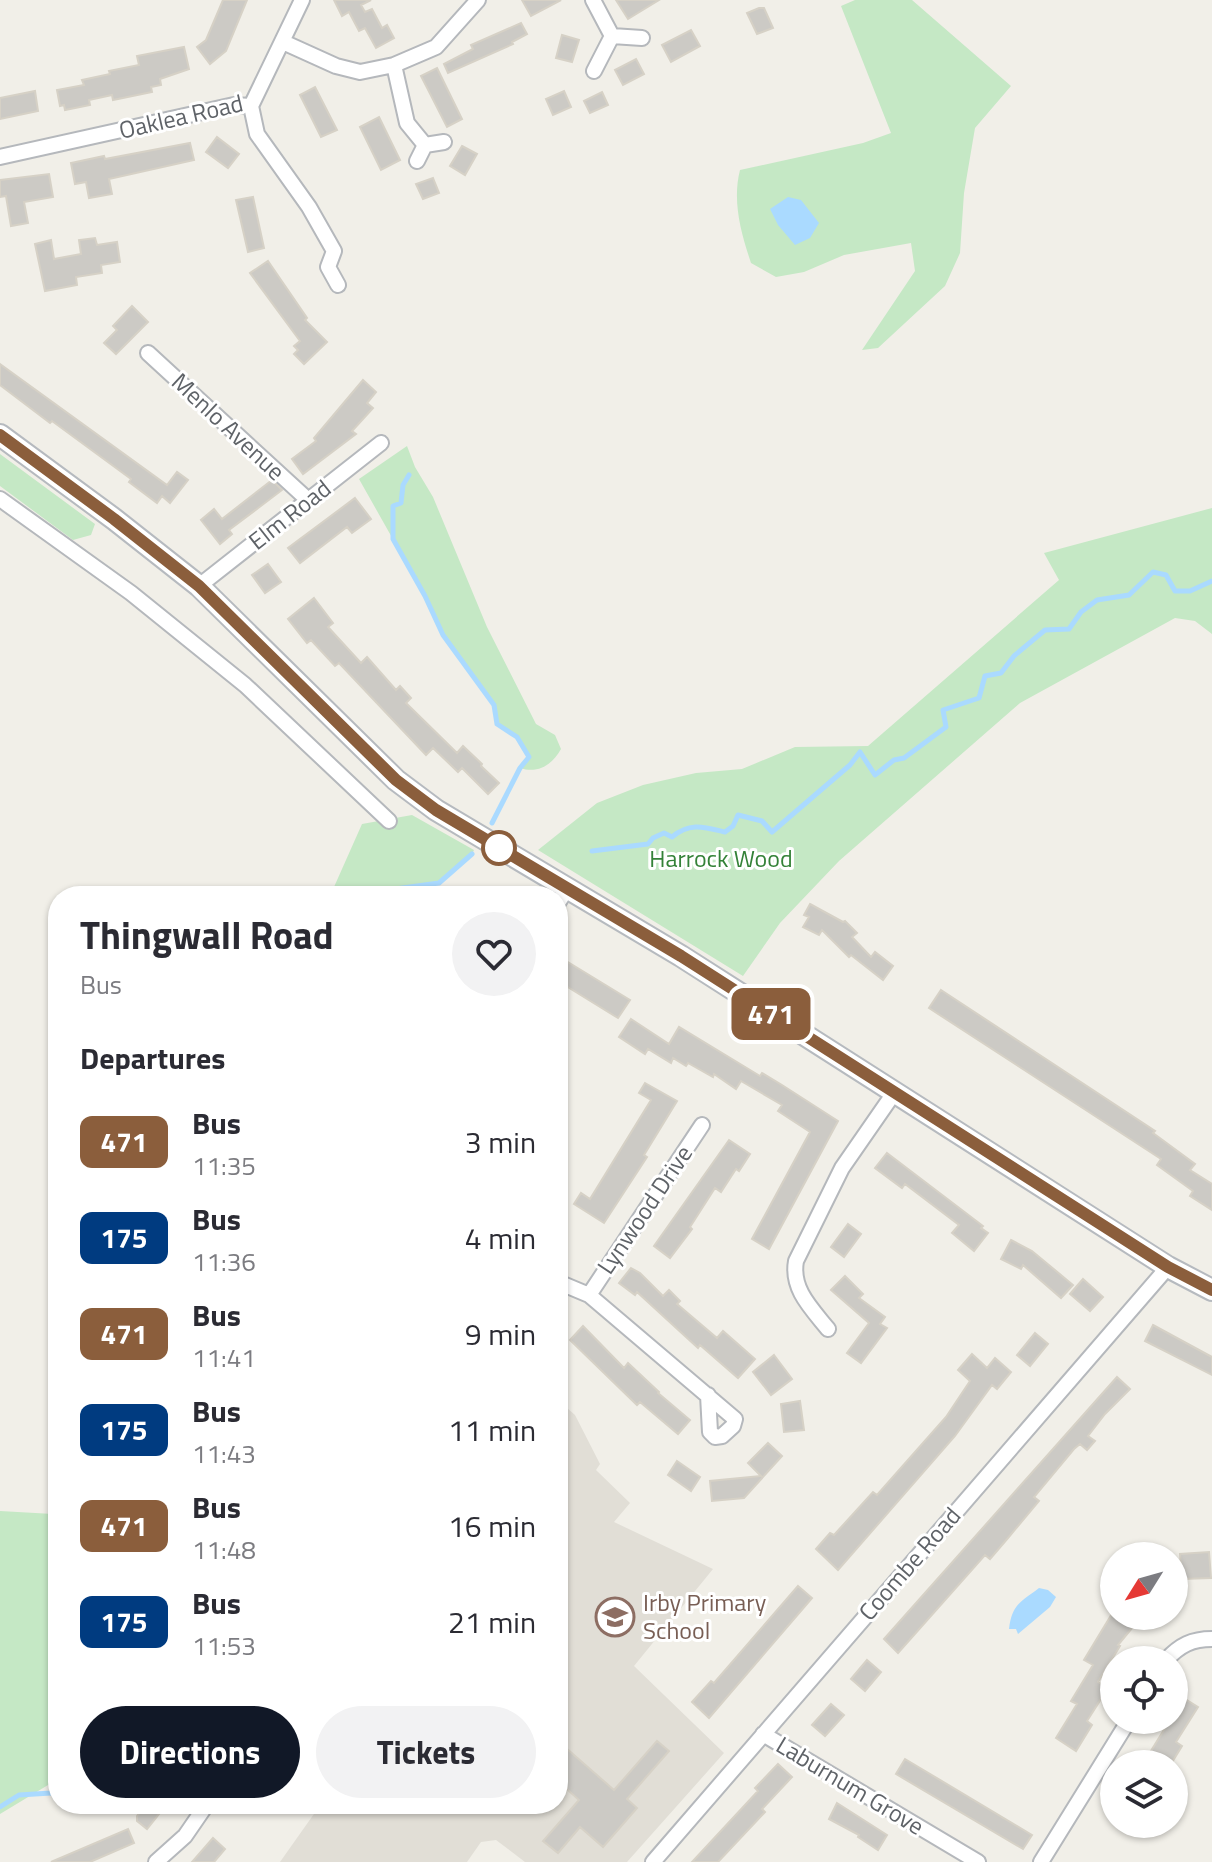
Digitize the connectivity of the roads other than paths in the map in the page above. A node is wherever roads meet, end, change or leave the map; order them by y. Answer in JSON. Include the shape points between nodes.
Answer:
{"nodes":[{"id":1,"x":302,"y":0,"type":"edge"},
{"id":2,"x":478,"y":0,"type":"edge"},
{"id":3,"x":593,"y":0,"type":"edge"},
{"id":4,"x":612,"y":36,"type":"junction"},
{"id":5,"x":642,"y":38,"type":"dead end"},
{"id":6,"x":283,"y":42,"type":"junction"},
{"id":7,"x":394,"y":65,"type":"junction"},
{"id":8,"x":594,"y":71,"type":"dead end"},
{"id":9,"x":251,"y":106,"type":"junction"},
{"id":10,"x":444,"y":142,"type":"dead end"},
{"id":11,"x":425,"y":145,"type":"junction"},
{"id":12,"x":0,"y":157,"type":"edge"},
{"id":13,"x":417,"y":161,"type":"dead end"},
{"id":14,"x":338,"y":285,"type":"dead end"},
{"id":15,"x":148,"y":353,"type":"dead end"},
{"id":16,"x":0,"y":435,"type":"edge"},
{"id":17,"x":381,"y":443,"type":"dead end"},
{"id":18,"x":0,"y":499,"type":"edge"},
{"id":19,"x":308,"y":500,"type":"junction"},
{"id":20,"x":199,"y":586,"type":"junction"},
{"id":21,"x":389,"y":821,"type":"dead end"},
{"id":22,"x":547,"y":886,"type":"edge"},
{"id":23,"x":568,"y":899,"type":"edge"},
{"id":24,"x":894,"y":1093,"type":"junction"},
{"id":25,"x":702,"y":1125,"type":"dead end"},
{"id":26,"x":1168,"y":1267,"type":"junction"},
{"id":27,"x":568,"y":1286,"type":"edge"},
{"id":28,"x":1212,"y":1290,"type":"edge"},
{"id":29,"x":589,"y":1295,"type":"junction"},
{"id":30,"x":828,"y":1329,"type":"dead end"},
{"id":31,"x":708,"y":1395,"type":"dead end"},
{"id":32,"x":1212,"y":1639,"type":"edge"},
{"id":33,"x":1182,"y":1646,"type":"edge"},
{"id":34,"x":763,"y":1734,"type":"junction"},
{"id":35,"x":1120,"y":1734,"type":"edge"},
{"id":36,"x":200,"y":1814,"type":"edge"},
{"id":37,"x":156,"y":1862,"type":"edge"},
{"id":38,"x":653,"y":1862,"type":"edge"},
{"id":39,"x":978,"y":1862,"type":"edge"},
{"id":40,"x":1041,"y":1862,"type":"edge"}],
"edges":[{"from":1,"to":6,"type":"street","name":"Oaklea Road"},
{"from":2,"to":7,"type":"street","via":[[436,47]]},
{"from":3,"to":4,"type":"street"},
{"from":4,"to":5,"type":"street"},
{"from":4,"to":8,"type":"street"},
{"from":6,"to":7,"type":"street","via":[[360,72]]},
{"from":6,"to":9,"type":"street","name":"Oaklea Road"},
{"from":7,"to":11,"type":"street","via":[[407,123]]},
{"from":9,"to":12,"type":"street","name":"Oaklea Road","via":[[234,105]]},
{"from":9,"to":14,"type":"street","via":[[257,134],[334,251],[328,267]]},
{"from":10,"to":11,"type":"street"},
{"from":11,"to":13,"type":"street"},
{"from":15,"to":19,"type":"street","name":"Menlo Avenue"},
{"from":16,"to":20,"type":"street"},
{"from":17,"to":19,"type":"street","name":"Elm Road"},
{"from":18,"to":21,"type":"street","via":[[131,593],[245,685]]},
{"from":19,"to":20,"type":"street","name":"Elm Road"},
{"from":20,"to":22,"type":"street","via":[[396,780]]},
{"from":23,"to":24,"type":"street","via":[[681,956]]},
{"from":24,"to":26,"type":"street"},
{"from":24,"to":30,"type":"street","via":[[842,1168],[796,1261],[797,1289]]},
{"from":25,"to":29,"type":"street","name":"Lynwood Drive"},
{"from":26,"to":28,"type":"street"},
{"from":26,"to":34,"type":"street","name":"Coombe Road"},
{"from":27,"to":29,"type":"street"},
{"from":29,"to":31,"type":"street"},
{"from":32,"to":33,"type":"street"},
{"from":34,"to":38,"type":"street","name":"Coombe Road"},
{"from":34,"to":39,"type":"street","name":"Laburnum Grove"},
{"from":35,"to":40,"type":"street"},
{"from":36,"to":37,"type":"street"}]}
